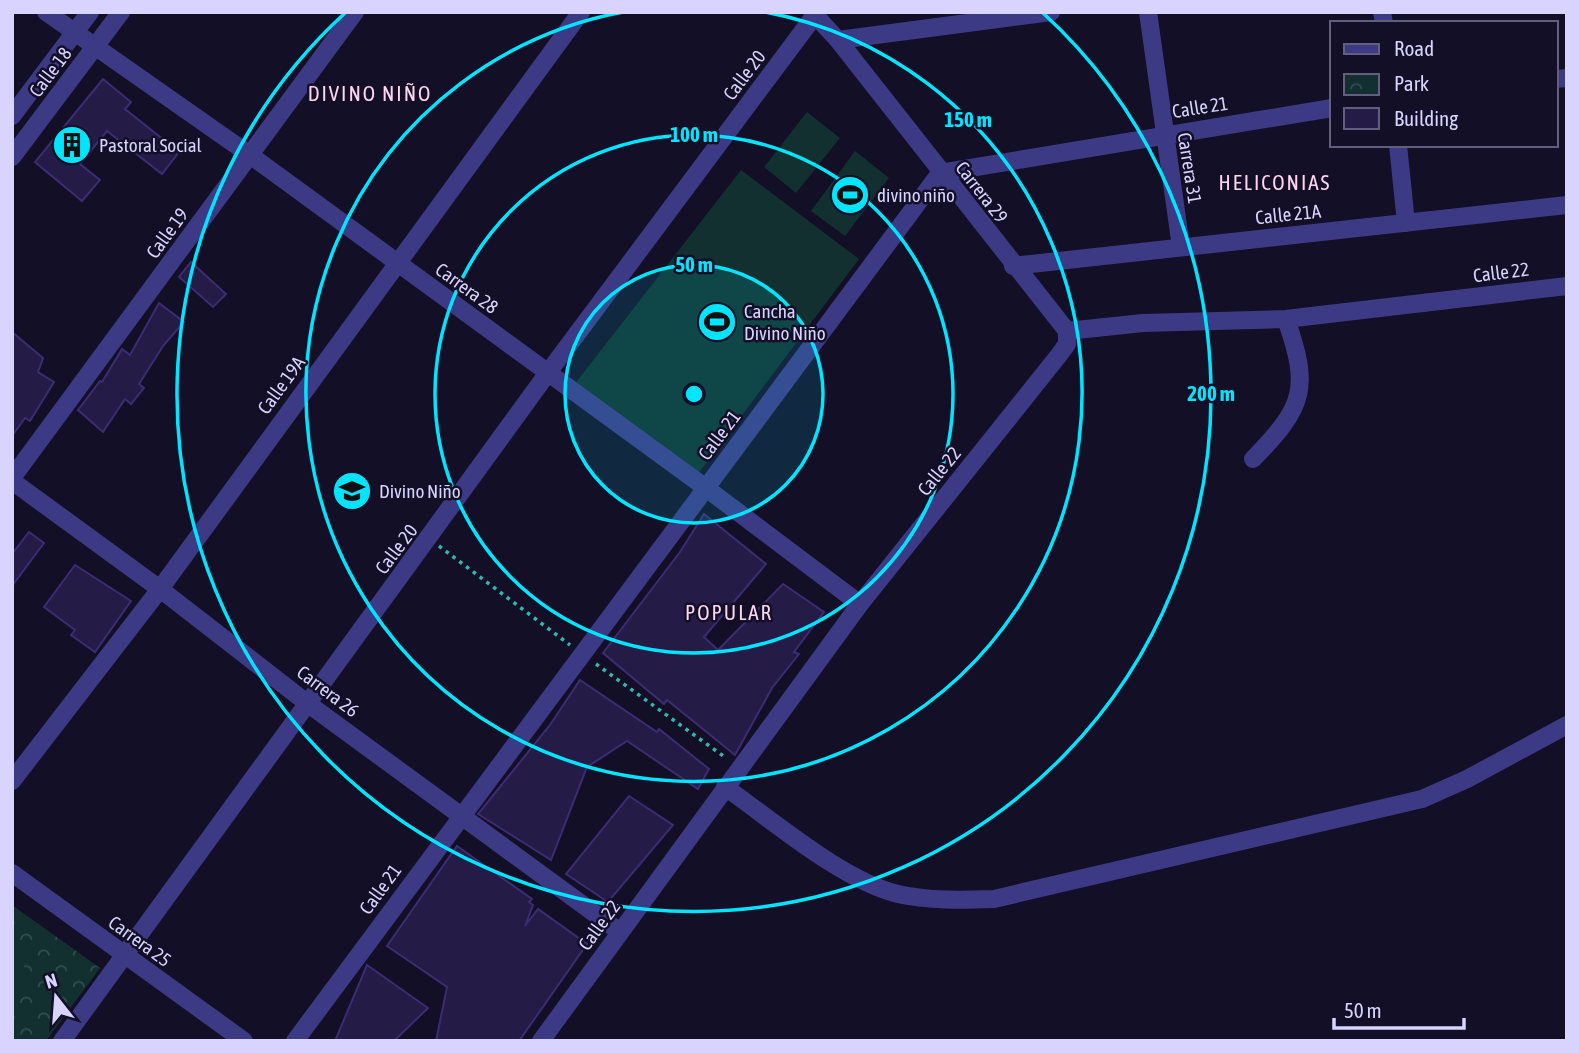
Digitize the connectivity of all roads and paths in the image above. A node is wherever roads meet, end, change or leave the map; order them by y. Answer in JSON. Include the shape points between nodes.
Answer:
{"nodes":[{"id":1,"x":46,"y":12,"type":"edge"},
{"id":2,"x":90,"y":12,"type":"edge"},
{"id":3,"x":121,"y":12,"type":"edge"},
{"id":4,"x":355,"y":12,"type":"edge"},
{"id":5,"x":581,"y":12,"type":"edge"},
{"id":6,"x":1051,"y":12,"type":"edge"},
{"id":7,"x":1148,"y":12,"type":"edge"},
{"id":8,"x":814,"y":14,"type":"edge"},
{"id":9,"x":75,"y":32,"type":"junction"},
{"id":10,"x":838,"y":40,"type":"junction"},
{"id":11,"x":96,"y":47,"type":"junction"},
{"id":12,"x":1330,"y":108,"type":"edge"},
{"id":13,"x":12,"y":116,"type":"edge"},
{"id":14,"x":1163,"y":134,"type":"junction"},
{"id":15,"x":1398,"y":147,"type":"edge"},
{"id":16,"x":250,"y":155,"type":"junction"},
{"id":17,"x":12,"y":157,"type":"edge"},
{"id":18,"x":940,"y":173,"type":"junction"},
{"id":19,"x":1567,"y":205,"type":"edge"},
{"id":20,"x":1406,"y":223,"type":"junction"},
{"id":21,"x":1181,"y":247,"type":"junction"},
{"id":22,"x":397,"y":262,"type":"junction"},
{"id":23,"x":1013,"y":266,"type":"junction"},
{"id":24,"x":1567,"y":286,"type":"edge"},
{"id":25,"x":1286,"y":319,"type":"junction"},
{"id":26,"x":1067,"y":331,"type":"junction"},
{"id":27,"x":547,"y":374,"type":"junction"},
{"id":28,"x":1253,"y":459,"type":"dead end"},
{"id":29,"x":12,"y":480,"type":"edge"},
{"id":30,"x":706,"y":488,"type":"junction"},
{"id":31,"x":160,"y":589,"type":"junction"},
{"id":32,"x":860,"y":604,"type":"junction"},
{"id":33,"x":307,"y":703,"type":"junction"},
{"id":34,"x":1567,"y":725,"type":"edge"},
{"id":35,"x":12,"y":781,"type":"edge"},
{"id":36,"x":725,"y":787,"type":"junction"},
{"id":37,"x":461,"y":816,"type":"junction"},
{"id":38,"x":12,"y":873,"type":"edge"},
{"id":39,"x":620,"y":932,"type":"junction"},
{"id":40,"x":124,"y":956,"type":"junction"},
{"id":41,"x":62,"y":1041,"type":"edge"},
{"id":42,"x":244,"y":1041,"type":"edge"},
{"id":43,"x":296,"y":1041,"type":"edge"},
{"id":44,"x":541,"y":1041,"type":"edge"}],
"edges":[{"from":1,"to":9,"type":"street","name":"Carrera 28"},
{"from":2,"to":9,"type":"street","name":"Calle 18"},
{"from":3,"to":11,"type":"street","name":"Calle 18"},
{"from":4,"to":16,"type":"street","name":"Calle 19"},
{"from":5,"to":22,"type":"street","name":"Calle 19A"},
{"from":6,"to":10,"type":"street"},
{"from":7,"to":14,"type":"street","name":"Carrera 31"},
{"from":8,"to":10,"type":"street","name":"Carrera 29"},
{"from":8,"to":27,"type":"street","name":"Calle 20"},
{"from":9,"to":11,"type":"street","name":"Carrera 28"},
{"from":9,"to":13,"type":"street","name":"Calle 18"},
{"from":10,"to":18,"type":"street","name":"Carrera 29"},
{"from":11,"to":16,"type":"street","name":"Carrera 28"},
{"from":11,"to":17,"type":"street","name":"Calle 18"},
{"from":12,"to":14,"type":"street","name":"Calle 21"},
{"from":14,"to":18,"type":"street","name":"Calle 21"},
{"from":14,"to":21,"type":"street","name":"Carrera 31"},
{"from":15,"to":20,"type":"street"},
{"from":16,"to":22,"type":"street","name":"Carrera 28"},
{"from":16,"to":29,"type":"street","name":"Calle 19"},
{"from":18,"to":23,"type":"street","name":"Carrera 29"},
{"from":18,"to":30,"type":"street","name":"Calle 21"},
{"from":19,"to":20,"type":"street","name":"Calle 21A"},
{"from":20,"to":21,"type":"street","name":"Calle 21A"},
{"from":21,"to":23,"type":"street","name":"Calle 21A"},
{"from":22,"to":27,"type":"street","name":"Carrera 28"},
{"from":22,"to":31,"type":"street","name":"Calle 19A"},
{"from":23,"to":26,"type":"street","name":"Carrera 29"},
{"from":24,"to":25,"type":"street","name":"Calle 22"},
{"from":25,"to":26,"type":"street","name":"Calle 22","via":[[1143,323]]},
{"from":25,"to":28,"type":"street","via":[[1303,378],[1299,400]]},
{"from":26,"to":32,"type":"street","name":"Calle 22","via":[[1067,344],[1059,355]]},
{"from":27,"to":30,"type":"street","name":"Carrera 28"},
{"from":27,"to":33,"type":"street","name":"Calle 20"},
{"from":29,"to":31,"type":"street","name":"Carrera 26"},
{"from":30,"to":32,"type":"street","name":"Carrera 28"},
{"from":30,"to":37,"type":"street","name":"Calle 21"},
{"from":31,"to":33,"type":"street","name":"Carrera 26"},
{"from":31,"to":35,"type":"street","name":"Calle 19A"},
{"from":32,"to":36,"type":"street","name":"Calle 22"},
{"from":33,"to":37,"type":"street","name":"Carrera 26"},
{"from":33,"to":40,"type":"street","name":"Calle 20"},
{"from":34,"to":36,"type":"street","via":[[1422,799],[994,899],[942,900],[896,894],[855,877]]},
{"from":36,"to":39,"type":"street","name":"Calle 22"},
{"from":37,"to":39,"type":"street","name":"Carrera 26"},
{"from":37,"to":43,"type":"street","name":"Calle 21"},
{"from":38,"to":40,"type":"street","name":"Carrera 25"},
{"from":39,"to":44,"type":"street","name":"Calle 22"},
{"from":40,"to":41,"type":"street","name":"Calle 20"},
{"from":40,"to":42,"type":"street","name":"Carrera 25"}]}
